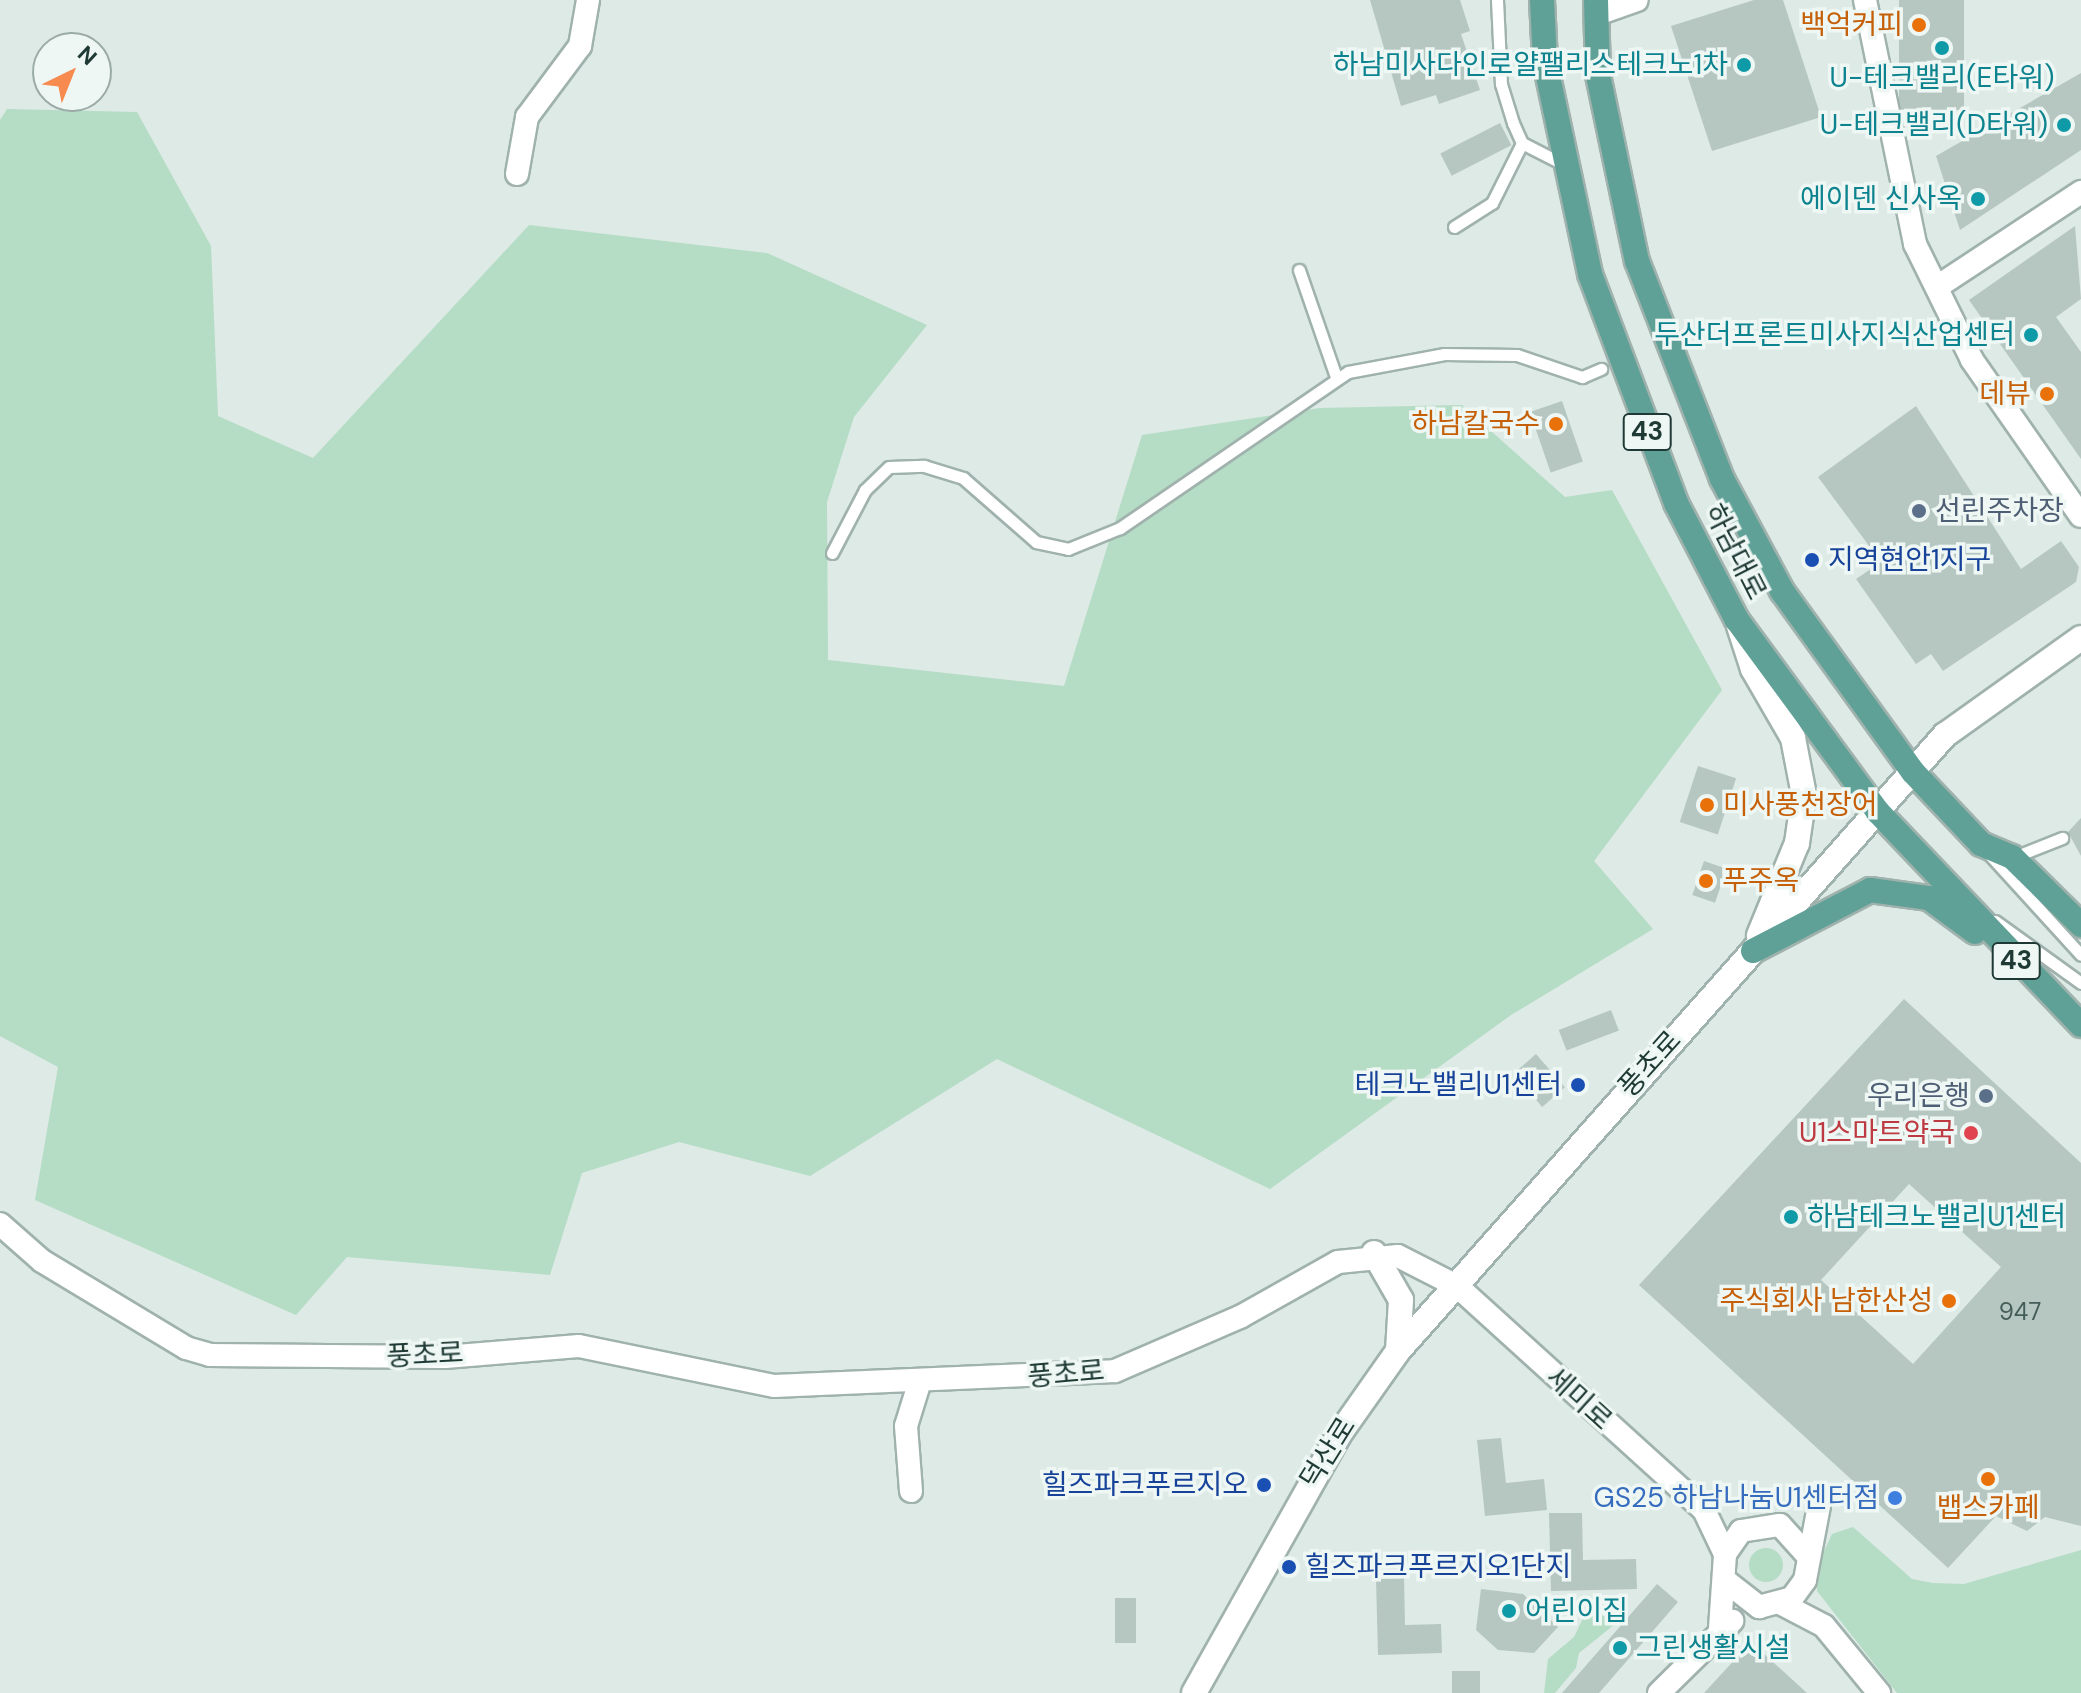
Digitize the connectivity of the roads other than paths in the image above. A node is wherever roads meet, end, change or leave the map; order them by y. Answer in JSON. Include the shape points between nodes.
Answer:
{"nodes":[{"id":1,"x":588,"y":0,"type":"edge"},
{"id":2,"x":1497,"y":0,"type":"edge"},
{"id":3,"x":1542,"y":0,"type":"edge"},
{"id":4,"x":1637,"y":0,"type":"edge"},
{"id":5,"x":1865,"y":0,"type":"edge"},
{"id":6,"x":1596,"y":7,"type":"edge"},
{"id":7,"x":1522,"y":143,"type":"junction"},
{"id":8,"x":1565,"y":165,"type":"junction"},
{"id":9,"x":517,"y":174,"type":"dead end"},
{"id":10,"x":2081,"y":192,"type":"edge"},
{"id":11,"x":1454,"y":227,"type":"dead end"},
{"id":12,"x":1299,"y":270,"type":"dead end"},
{"id":13,"x":1937,"y":287,"type":"junction"},
{"id":14,"x":1604,"y":368,"type":"junction"},
{"id":15,"x":1336,"y":377,"type":"junction"},
{"id":16,"x":2081,"y":516,"type":"edge"},
{"id":17,"x":832,"y":553,"type":"dead end"},
{"id":18,"x":1737,"y":620,"type":"junction"},
{"id":19,"x":2081,"y":638,"type":"edge"},
{"id":20,"x":1913,"y":772,"type":"junction"},
{"id":21,"x":1878,"y":812,"type":"junction"},
{"id":22,"x":2062,"y":838,"type":"dead end"},
{"id":23,"x":1981,"y":844,"type":"junction"},
{"id":24,"x":2012,"y":857,"type":"junction"},
{"id":25,"x":1956,"y":893,"type":"junction"},
{"id":26,"x":2081,"y":925,"type":"edge"},
{"id":27,"x":1753,"y":951,"type":"junction"},
{"id":28,"x":2081,"y":955,"type":"edge"},
{"id":29,"x":2081,"y":983,"type":"edge"},
{"id":30,"x":2043,"y":991,"type":"junction"},
{"id":31,"x":2081,"y":1025,"type":"edge"},
{"id":32,"x":0,"y":1224,"type":"edge"},
{"id":33,"x":1374,"y":1253,"type":"junction"},
{"id":34,"x":1457,"y":1286,"type":"junction"},
{"id":35,"x":1398,"y":1351,"type":"junction"},
{"id":36,"x":919,"y":1384,"type":"junction"},
{"id":37,"x":911,"y":1491,"type":"dead end"},
{"id":38,"x":1704,"y":1510,"type":"junction"},
{"id":39,"x":1753,"y":1525,"type":"junction"},
{"id":40,"x":1780,"y":1525,"type":"junction"},
{"id":41,"x":1725,"y":1554,"type":"junction"},
{"id":42,"x":1806,"y":1554,"type":"junction"},
{"id":43,"x":1805,"y":1580,"type":"junction"},
{"id":44,"x":1727,"y":1582,"type":"junction"},
{"id":45,"x":1782,"y":1604,"type":"junction"},
{"id":46,"x":1759,"y":1607,"type":"junction"},
{"id":47,"x":1824,"y":1626,"type":"junction"},
{"id":48,"x":1720,"y":1628,"type":"junction"},
{"id":49,"x":1221,"y":1635,"type":"junction"},
{"id":50,"x":1177,"y":1693,"type":"edge"},
{"id":51,"x":1194,"y":1693,"type":"edge"},
{"id":52,"x":1659,"y":1693,"type":"edge"},
{"id":53,"x":1879,"y":1693,"type":"edge"}],
"edges":[{"from":1,"to":9,"type":"street","via":[[580,46],[527,117]]},
{"from":2,"to":7,"type":"lane","via":[[1501,84]]},
{"from":3,"to":8,"type":"main road","name":"하남대로","number":"43","via":[[1545,62]]},
{"from":4,"to":6,"type":"street"},
{"from":5,"to":13,"type":"street","via":[[1903,197]]},
{"from":6,"to":20,"type":"main road","name":"하남대로","number":"43","via":[[1611,153],[1637,261],[1673,364],[1722,479],[1782,591]]},
{"from":7,"to":8,"type":"lane"},
{"from":7,"to":11,"type":"lane","via":[[1492,203]]},
{"from":8,"to":14,"type":"main road","name":"하남대로","number":"43"},
{"from":10,"to":13,"type":"street"},
{"from":12,"to":15,"type":"lane"},
{"from":13,"to":16,"type":"street","via":[[1972,360]]},
{"from":14,"to":15,"type":"lane","via":[[1582,377],[1517,355],[1444,354]]},
{"from":14,"to":18,"type":"main road","name":"하남대로","number":"43"},
{"from":15,"to":17,"type":"lane","via":[[1203,475],[1086,544],[1068,549],[1036,542],[963,478],[905,464],[889,467],[865,490]]},
{"from":18,"to":21,"type":"main road","name":"하남대로","number":"43"},
{"from":18,"to":27,"type":"main road","via":[[1753,669],[1793,738],[1804,795],[1797,843]]},
{"from":19,"to":20,"type":"main road","name":"풍초로","via":[[1945,735]]},
{"from":20,"to":21,"type":"main road","name":"풍초로"},
{"from":20,"to":23,"type":"main road","name":"하남대로","number":"43"},
{"from":21,"to":25,"type":"main road","name":"하남대로","number":"43"},
{"from":21,"to":27,"type":"main road","name":"풍초로"},
{"from":22,"to":24,"type":"lane"},
{"from":23,"to":24,"type":"main road","name":"하남대로","number":"43"},
{"from":23,"to":28,"type":"lane"},
{"from":24,"to":26,"type":"main road","name":"하남대로","number":"43"},
{"from":25,"to":29,"type":"lane"},
{"from":25,"to":30,"type":"main road","name":"하남대로","number":"43"},
{"from":27,"to":30,"type":"main road","via":[[1859,895],[1891,888],[1944,907]]},
{"from":27,"to":34,"type":"main road","name":"풍초로"},
{"from":30,"to":31,"type":"main road","name":"하남대로","number":"43"},
{"from":32,"to":36,"type":"street","name":"풍초로","via":[[42,1261],[186,1348],[210,1355],[445,1357],[579,1346],[774,1386],[848,1377]]},
{"from":33,"to":34,"type":"street","name":"풍초로","via":[[1424,1264]]},
{"from":33,"to":35,"type":"main road","via":[[1401,1300]]},
{"from":33,"to":36,"type":"street","name":"풍초로","via":[[1338,1262],[1240,1317],[1115,1371]]},
{"from":34,"to":35,"type":"main road","name":"덕산로"},
{"from":34,"to":38,"type":"street","name":"세미로"},
{"from":35,"to":49,"type":"main road","name":"덕산로","via":[[1338,1436]]},
{"from":36,"to":37,"type":"street","via":[[906,1426]]},
{"from":38,"to":39,"type":"street"},
{"from":38,"to":41,"type":"street"},
{"from":39,"to":40,"type":"street"},
{"from":39,"to":41,"type":"street"},
{"from":40,"to":42,"type":"street"},
{"from":40,"to":42,"type":"street","via":[[1819,1506]]},
{"from":41,"to":44,"type":"street"},
{"from":42,"to":43,"type":"street"},
{"from":43,"to":45,"type":"street"},
{"from":43,"to":47,"type":"street"},
{"from":44,"to":46,"type":"street"},
{"from":44,"to":48,"type":"street"},
{"from":45,"to":46,"type":"street"},
{"from":45,"to":47,"type":"street"},
{"from":46,"to":48,"type":"street"},
{"from":47,"to":53,"type":"street"},
{"from":48,"to":52,"type":"street"},
{"from":49,"to":50,"type":"main road","name":"덕산로"},
{"from":49,"to":51,"type":"main road","name":"덕산로"}]}
